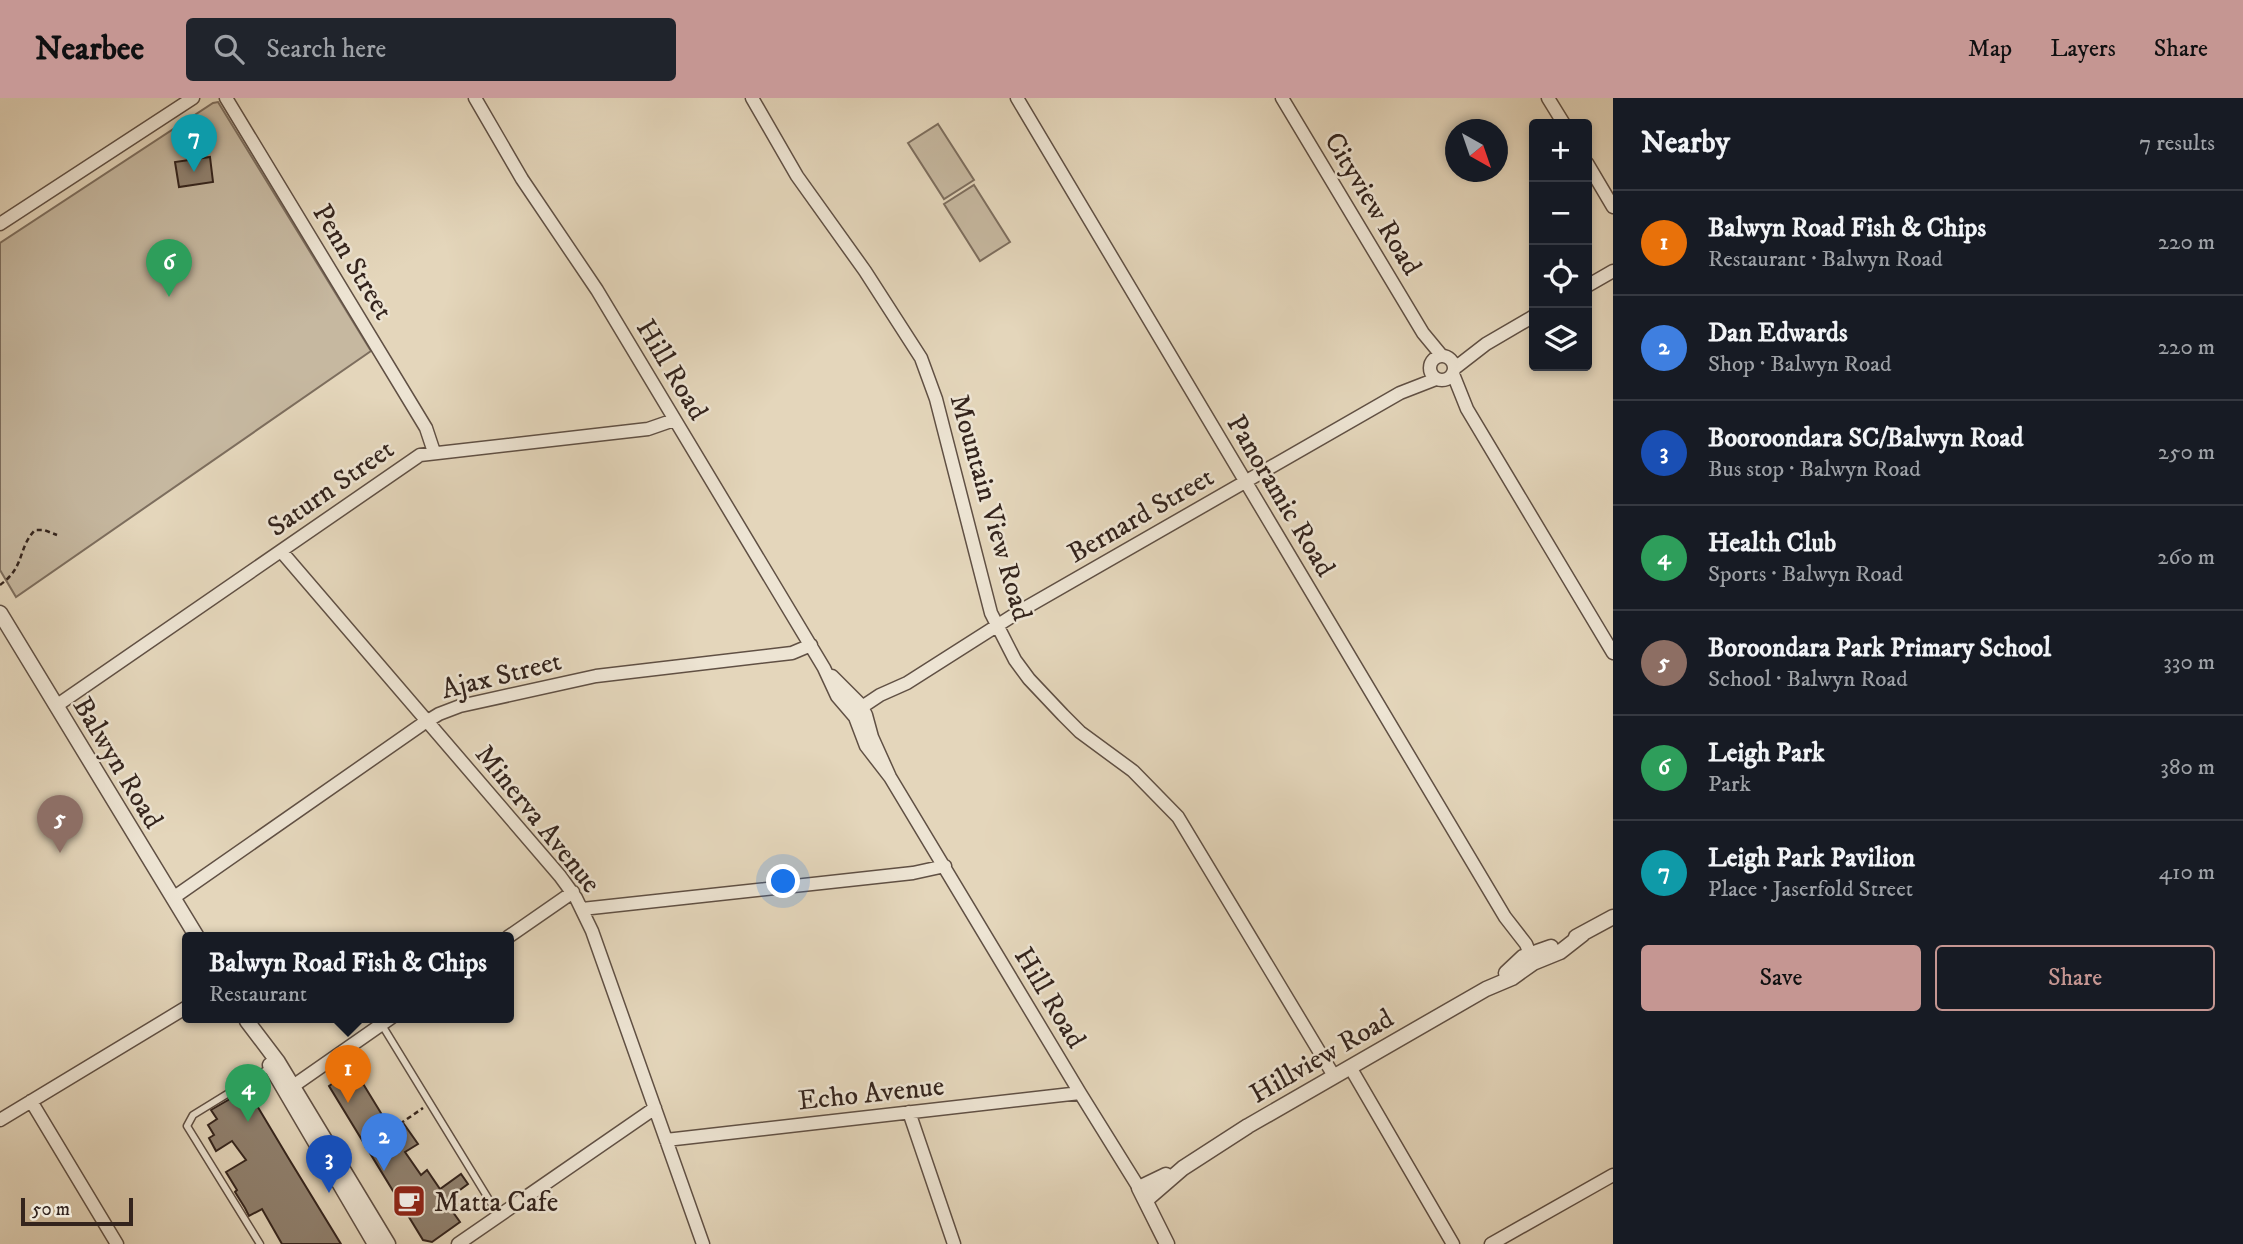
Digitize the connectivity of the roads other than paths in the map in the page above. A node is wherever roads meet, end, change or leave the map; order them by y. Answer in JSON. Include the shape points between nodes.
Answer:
{"nodes":[{"id":1,"x":193,"y":98,"type":"edge"},
{"id":2,"x":226,"y":98,"type":"edge"},
{"id":3,"x":475,"y":98,"type":"edge"},
{"id":4,"x":752,"y":98,"type":"edge"},
{"id":5,"x":1017,"y":98,"type":"edge"},
{"id":6,"x":1282,"y":98,"type":"edge"},
{"id":7,"x":1548,"y":98,"type":"edge"},
{"id":8,"x":1561,"y":119,"type":"edge"},
{"id":9,"x":1592,"y":171,"type":"edge"},
{"id":10,"x":1613,"y":207,"type":"edge"},
{"id":11,"x":0,"y":224,"type":"edge"},
{"id":12,"x":1613,"y":271,"type":"edge"},
{"id":13,"x":1592,"y":283,"type":"edge"},
{"id":14,"x":1529,"y":319,"type":"edge"},
{"id":15,"x":1443,"y":368,"type":"junction"},
{"id":16,"x":674,"y":420,"type":"junction"},
{"id":17,"x":435,"y":452,"type":"junction"},
{"id":18,"x":1245,"y":482,"type":"junction"},
{"id":19,"x":281,"y":551,"type":"junction"},
{"id":20,"x":0,"y":613,"type":"edge"},
{"id":21,"x":997,"y":626,"type":"junction"},
{"id":22,"x":811,"y":645,"type":"junction"},
{"id":23,"x":1613,"y":653,"type":"edge"},
{"id":24,"x":57,"y":706,"type":"junction"},
{"id":25,"x":861,"y":713,"type":"junction"},
{"id":26,"x":428,"y":721,"type":"junction"},
{"id":27,"x":945,"y":866,"type":"junction"},
{"id":28,"x":573,"y":892,"type":"junction"},
{"id":29,"x":173,"y":898,"type":"junction"},
{"id":30,"x":582,"y":908,"type":"junction"},
{"id":31,"x":1613,"y":916,"type":"edge"},
{"id":32,"x":194,"y":932,"type":"edge"},
{"id":33,"x":514,"y":933,"type":"edge"},
{"id":34,"x":1529,"y":957,"type":"junction"},
{"id":35,"x":182,"y":1010,"type":"edge"},
{"id":36,"x":248,"y":1023,"type":"edge"},
{"id":37,"x":384,"y":1023,"type":"edge"},
{"id":38,"x":388,"y":1023,"type":"edge"},
{"id":39,"x":274,"y":1065,"type":"junction"},
{"id":40,"x":1350,"y":1067,"type":"junction"},
{"id":41,"x":1334,"y":1076,"type":"junction"},
{"id":42,"x":288,"y":1089,"type":"junction"},
{"id":43,"x":1080,"y":1093,"type":"junction"},
{"id":44,"x":31,"y":1101,"type":"junction"},
{"id":45,"x":655,"y":1108,"type":"junction"},
{"id":46,"x":909,"y":1112,"type":"junction"},
{"id":47,"x":0,"y":1120,"type":"edge"},
{"id":48,"x":666,"y":1140,"type":"junction"},
{"id":49,"x":1613,"y":1175,"type":"edge"},
{"id":50,"x":1143,"y":1194,"type":"junction"},
{"id":51,"x":499,"y":1216,"type":"junction"},
{"id":52,"x":117,"y":1244,"type":"edge"},
{"id":53,"x":260,"y":1244,"type":"edge"},
{"id":54,"x":375,"y":1244,"type":"edge"},
{"id":55,"x":388,"y":1244,"type":"edge"},
{"id":56,"x":458,"y":1244,"type":"edge"},
{"id":57,"x":703,"y":1244,"type":"edge"},
{"id":58,"x":954,"y":1244,"type":"edge"},
{"id":59,"x":1167,"y":1244,"type":"edge"},
{"id":60,"x":1453,"y":1244,"type":"edge"},
{"id":61,"x":1492,"y":1244,"type":"edge"}],
"edges":[{"from":1,"to":11,"type":"street"},
{"from":2,"to":17,"type":"street","name":"Penn Street","via":[[426,428]]},
{"from":3,"to":16,"type":"street","name":"Hill Road"},
{"from":4,"to":21,"type":"street","name":"Mountain View Road","via":[[797,176],[926,368]]},
{"from":5,"to":18,"type":"street","name":"Panoramic Road"},
{"from":6,"to":15,"type":"street","name":"Cityview Road"},
{"from":7,"to":8,"type":"street"},
{"from":9,"to":10,"type":"street"},
{"from":12,"to":13,"type":"street"},
{"from":14,"to":15,"type":"street","name":"Bernard Street"},
{"from":15,"to":18,"type":"street","name":"Bernard Street"},
{"from":15,"to":23,"type":"street","name":"Cityview Road"},
{"from":16,"to":17,"type":"street","name":"Saturn Street","via":[[648,429]]},
{"from":16,"to":22,"type":"street","name":"Hill Road"},
{"from":17,"to":19,"type":"street","name":"Saturn Street","via":[[411,460]]},
{"from":18,"to":21,"type":"street","name":"Bernard Street"},
{"from":18,"to":34,"type":"street","name":"Panoramic Road"},
{"from":19,"to":24,"type":"street","name":"Saturn Street"},
{"from":19,"to":26,"type":"street","name":"Minerva Avenue"},
{"from":20,"to":24,"type":"street","name":"Balwyn Road"},
{"from":21,"to":25,"type":"street","name":"Bernard Street","via":[[907,683],[892,698]]},
{"from":21,"to":41,"type":"street","name":"Mountain View Road","via":[[1022,670],[1063,715],[1133,771],[1178,817]]},
{"from":22,"to":25,"type":"street","name":"Hill Road","via":[[837,696]]},
{"from":22,"to":26,"type":"street","name":"Ajax Street","via":[[793,653],[596,676],[460,706]]},
{"from":24,"to":29,"type":"street","name":"Balwyn Road"},
{"from":25,"to":27,"type":"street","name":"Hill Road","via":[[866,746],[891,777]]},
{"from":26,"to":28,"type":"street","name":"Minerva Avenue"},
{"from":26,"to":29,"type":"street","name":"Ajax Street"},
{"from":27,"to":30,"type":"street"},
{"from":27,"to":43,"type":"street","name":"Hill Road"},
{"from":28,"to":30,"type":"street","name":"Minerva Avenue"},
{"from":28,"to":33,"type":"street"},
{"from":29,"to":32,"type":"street","name":"Balwyn Road"},
{"from":30,"to":45,"type":"street","name":"Minerva Avenue"},
{"from":31,"to":34,"type":"street","name":"Hillview Road","via":[[1560,952]]},
{"from":34,"to":40,"type":"street","name":"Hillview Road","via":[[1512,978]]},
{"from":35,"to":44,"type":"street"},
{"from":36,"to":39,"type":"street"},
{"from":37,"to":42,"type":"street"},
{"from":38,"to":51,"type":"lane","via":[[430,1103]]},
{"from":39,"to":42,"type":"street"},
{"from":39,"to":53,"type":"lane","via":[[192,1115],[187,1126]]},
{"from":40,"to":41,"type":"street","name":"Hillview Road"},
{"from":40,"to":60,"type":"street"},
{"from":41,"to":50,"type":"street","name":"Hillview Road"},
{"from":42,"to":54,"type":"street"},
{"from":42,"to":55,"type":"street"},
{"from":43,"to":46,"type":"street","name":"Echo Avenue"},
{"from":43,"to":50,"type":"street","name":"Hill Road"},
{"from":44,"to":47,"type":"street"},
{"from":44,"to":52,"type":"street"},
{"from":45,"to":48,"type":"street","name":"Minerva Avenue"},
{"from":45,"to":51,"type":"street"},
{"from":46,"to":48,"type":"street","name":"Echo Avenue"},
{"from":46,"to":58,"type":"street"},
{"from":48,"to":57,"type":"street","name":"Minerva Avenue"},
{"from":49,"to":61,"type":"street"},
{"from":50,"to":59,"type":"street","name":"Hill Road"},
{"from":51,"to":56,"type":"street"}]}
